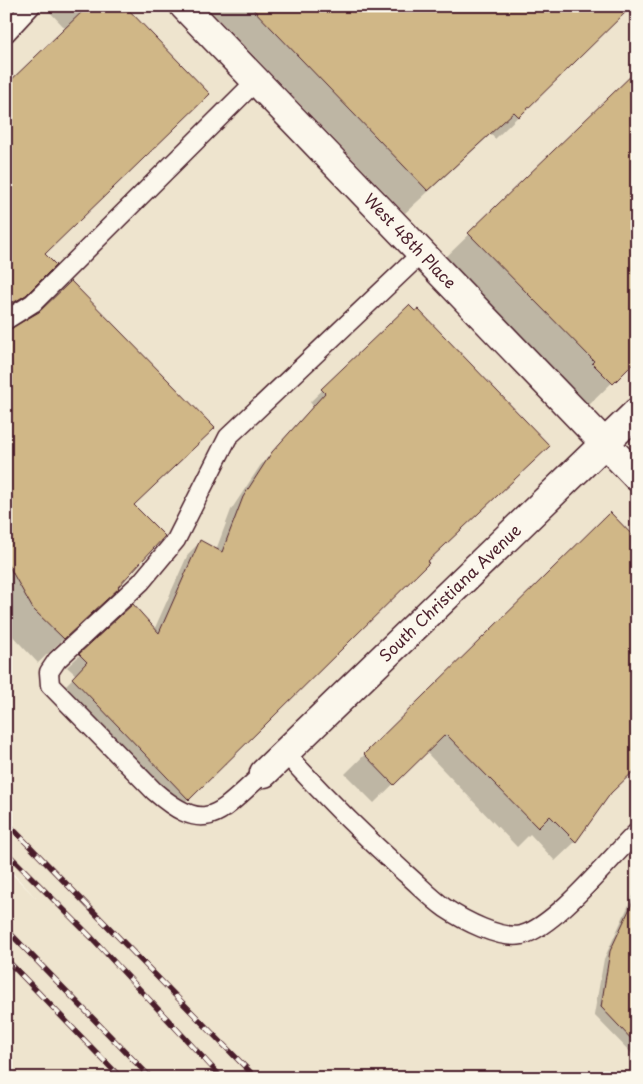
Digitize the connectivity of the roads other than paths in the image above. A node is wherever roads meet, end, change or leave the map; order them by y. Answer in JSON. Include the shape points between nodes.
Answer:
{"nodes":[{"id":1,"x":31,"y":6,"type":"edge"},
{"id":2,"x":184,"y":6,"type":"edge"},
{"id":3,"x":6,"y":33,"type":"edge"},
{"id":4,"x":256,"y":81,"type":"junction"},
{"id":5,"x":422,"y":253,"type":"junction"},
{"id":6,"x":6,"y":320,"type":"edge"},
{"id":7,"x":637,"y":412,"type":"edge"},
{"id":8,"x":605,"y":444,"type":"junction"},
{"id":9,"x":637,"y":477,"type":"edge"},
{"id":10,"x":285,"y":752,"type":"junction"},
{"id":11,"x":264,"y":773,"type":"joint"},
{"id":12,"x":637,"y":832,"type":"edge"}],
"edges":[{"from":1,"to":3,"type":"lane"},
{"from":2,"to":4,"type":"street","name":"West 48th Place"},
{"from":4,"to":5,"type":"street","name":"West 48th Place"},
{"from":4,"to":6,"type":"lane","via":[[33,303]]},
{"from":5,"to":8,"type":"street","name":"West 48th Place"},
{"from":5,"to":11,"type":"lane","via":[[228,436],[176,540],[141,582],[48,672],[50,684],[147,784],[188,815],[204,818],[223,809]]},
{"from":7,"to":8,"type":"street","name":"South Christiana Avenue"},
{"from":8,"to":9,"type":"street","name":"West 48th Place"},
{"from":8,"to":10,"type":"street","name":"South Christiana Avenue"},
{"from":10,"to":11,"type":"street","name":"South Christiana Avenue"},
{"from":10,"to":12,"type":"lane","via":[[371,843],[445,908],[488,931],[509,936],[522,935],[560,911]]}]}
